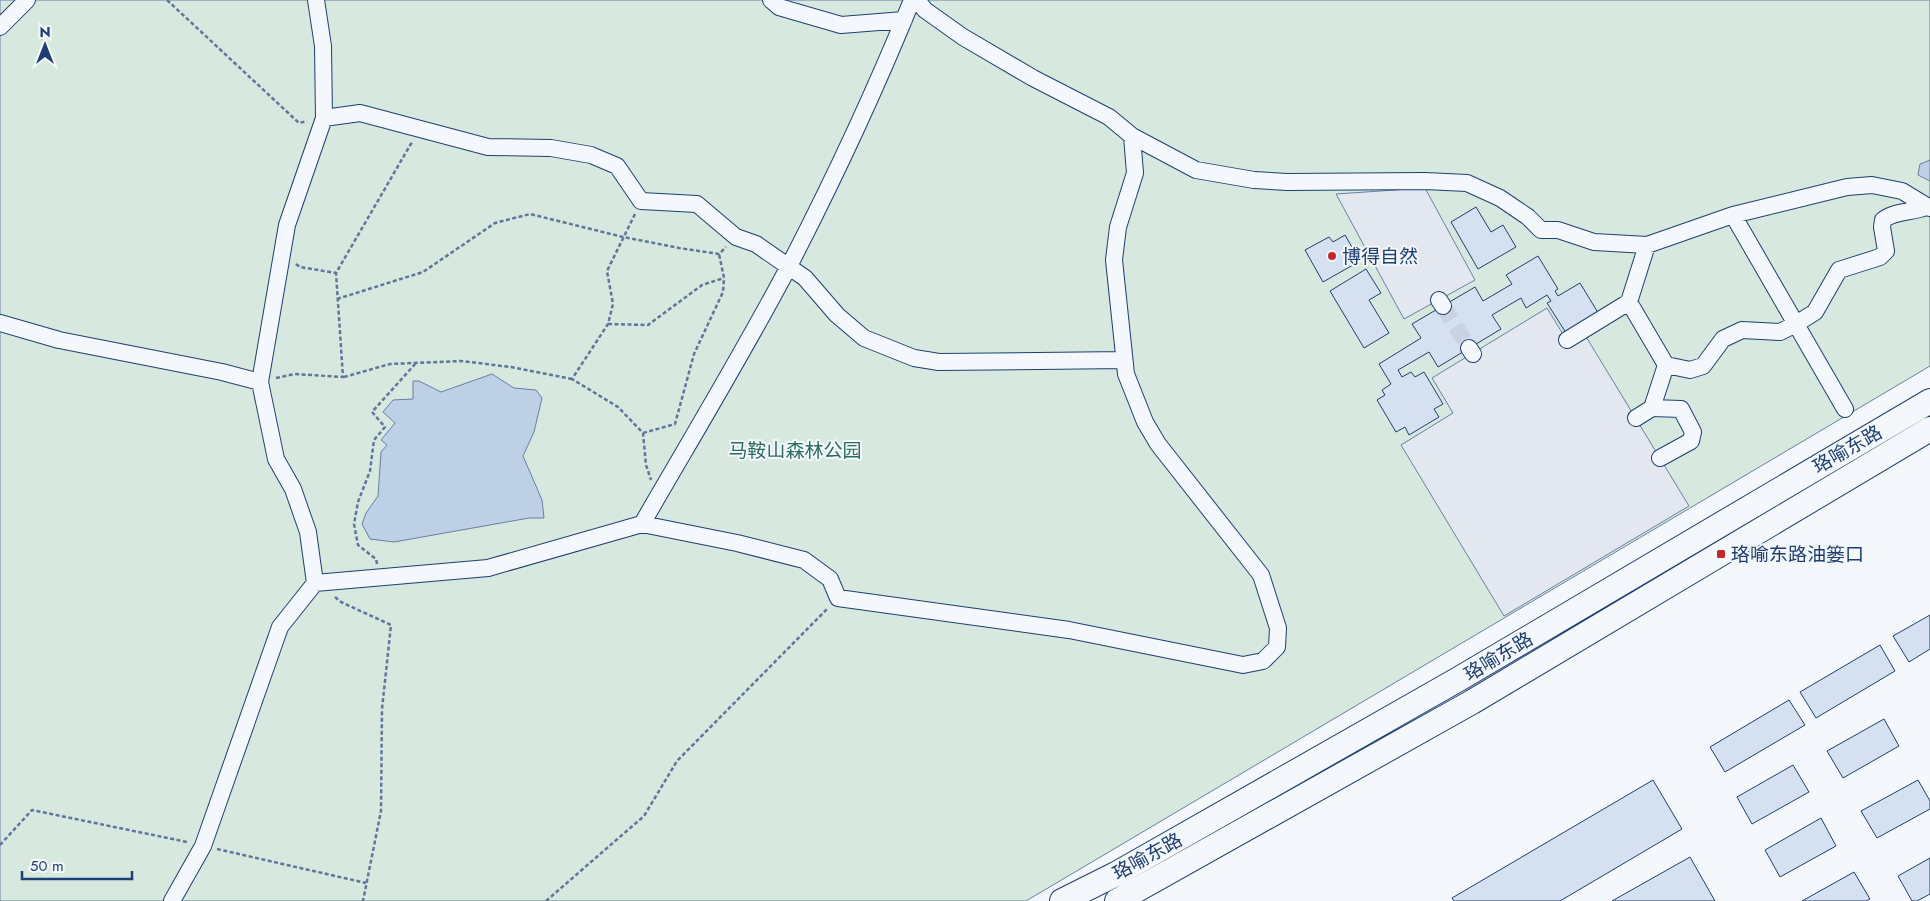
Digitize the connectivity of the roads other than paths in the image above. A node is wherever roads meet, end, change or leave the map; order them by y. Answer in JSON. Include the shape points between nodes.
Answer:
{"nodes":[{"id":1,"x":27,"y":0,"type":"edge"},
{"id":2,"x":316,"y":0,"type":"edge"},
{"id":3,"x":771,"y":0,"type":"edge"},
{"id":4,"x":912,"y":0,"type":"edge"},
{"id":5,"x":917,"y":0,"type":"edge"},
{"id":6,"x":904,"y":20,"type":"junction"},
{"id":7,"x":0,"y":27,"type":"edge"},
{"id":8,"x":324,"y":118,"type":"junction"},
{"id":9,"x":1132,"y":136,"type":"junction"},
{"id":10,"x":1929,"y":207,"type":"edge"},
{"id":11,"x":1733,"y":215,"type":"junction"},
{"id":12,"x":1647,"y":245,"type":"junction"},
{"id":13,"x":788,"y":267,"type":"junction"},
{"id":14,"x":1629,"y":302,"type":"junction"},
{"id":15,"x":0,"y":323,"type":"edge"},
{"id":16,"x":1796,"y":324,"type":"junction"},
{"id":17,"x":1567,"y":340,"type":"dead end"},
{"id":18,"x":1124,"y":360,"type":"junction"},
{"id":19,"x":1666,"y":364,"type":"junction"},
{"id":20,"x":260,"y":382,"type":"junction"},
{"id":21,"x":1930,"y":401,"type":"edge"},
{"id":22,"x":1652,"y":408,"type":"junction"},
{"id":23,"x":1845,"y":409,"type":"dead end"},
{"id":24,"x":1636,"y":418,"type":"dead end"},
{"id":25,"x":1930,"y":429,"type":"edge"},
{"id":26,"x":1660,"y":458,"type":"dead end"},
{"id":27,"x":642,"y":524,"type":"junction"},
{"id":28,"x":315,"y":583,"type":"junction"},
{"id":29,"x":172,"y":901,"type":"edge"},
{"id":30,"x":1062,"y":901,"type":"edge"},
{"id":31,"x":1117,"y":901,"type":"edge"}],
"edges":[{"from":1,"to":7,"type":"street"},
{"from":2,"to":8,"type":"street","via":[[323,46]]},
{"from":3,"to":6,"type":"street","via":[[779,7],[841,25]]},
{"from":4,"to":6,"type":"street"},
{"from":5,"to":9,"type":"street","via":[[925,10],[963,38],[1109,117]]},
{"from":6,"to":13,"type":"street","via":[[883,72]]},
{"from":8,"to":13,"type":"street","via":[[360,113],[488,147],[551,148],[591,155],[617,166],[641,201],[697,204],[736,237],[756,244]]},
{"from":8,"to":20,"type":"street","via":[[287,225]]},
{"from":9,"to":12,"type":"street","via":[[1196,170],[1254,180],[1377,186],[1468,183],[1500,198],[1541,230],[1558,230],[1594,242]]},
{"from":9,"to":18,"type":"street","via":[[1135,173],[1118,227],[1114,260]]},
{"from":10,"to":11,"type":"street","via":[[1902,191],[1872,185],[1847,187]]},
{"from":10,"to":16,"type":"street","via":[[1883,220],[1886,251],[1880,257],[1840,270],[1815,312]]},
{"from":11,"to":12,"type":"street"},
{"from":11,"to":16,"type":"street"},
{"from":12,"to":14,"type":"street"},
{"from":13,"to":18,"type":"street","via":[[805,278],[837,315],[864,338],[914,358],[939,362]]},
{"from":13,"to":27,"type":"street"},
{"from":14,"to":17,"type":"street"},
{"from":14,"to":19,"type":"street"},
{"from":15,"to":20,"type":"street","via":[[58,340]]},
{"from":16,"to":19,"type":"street","via":[[1780,332],[1742,330],[1723,340],[1703,366],[1690,370]]},
{"from":16,"to":23,"type":"street"},
{"from":18,"to":27,"type":"street","via":[[1126,374],[1145,422],[1158,444],[1261,575],[1278,628],[1276,647],[1263,661],[1243,664],[1069,630],[838,598],[830,579],[804,560]]},
{"from":19,"to":22,"type":"street"},
{"from":20,"to":28,"type":"street","via":[[276,459],[293,489],[308,532]]},
{"from":21,"to":30,"type":"highway","name":"珞喻东路","via":[[1457,680],[1125,869]]},
{"from":22,"to":24,"type":"street"},
{"from":22,"to":26,"type":"street","via":[[1681,409],[1693,432],[1691,441]]},
{"from":25,"to":31,"type":"highway","name":"珞喻东路","via":[[1472,702]]},
{"from":27,"to":28,"type":"street","via":[[488,568]]},
{"from":28,"to":29,"type":"street","via":[[280,627],[203,846]]}]}
